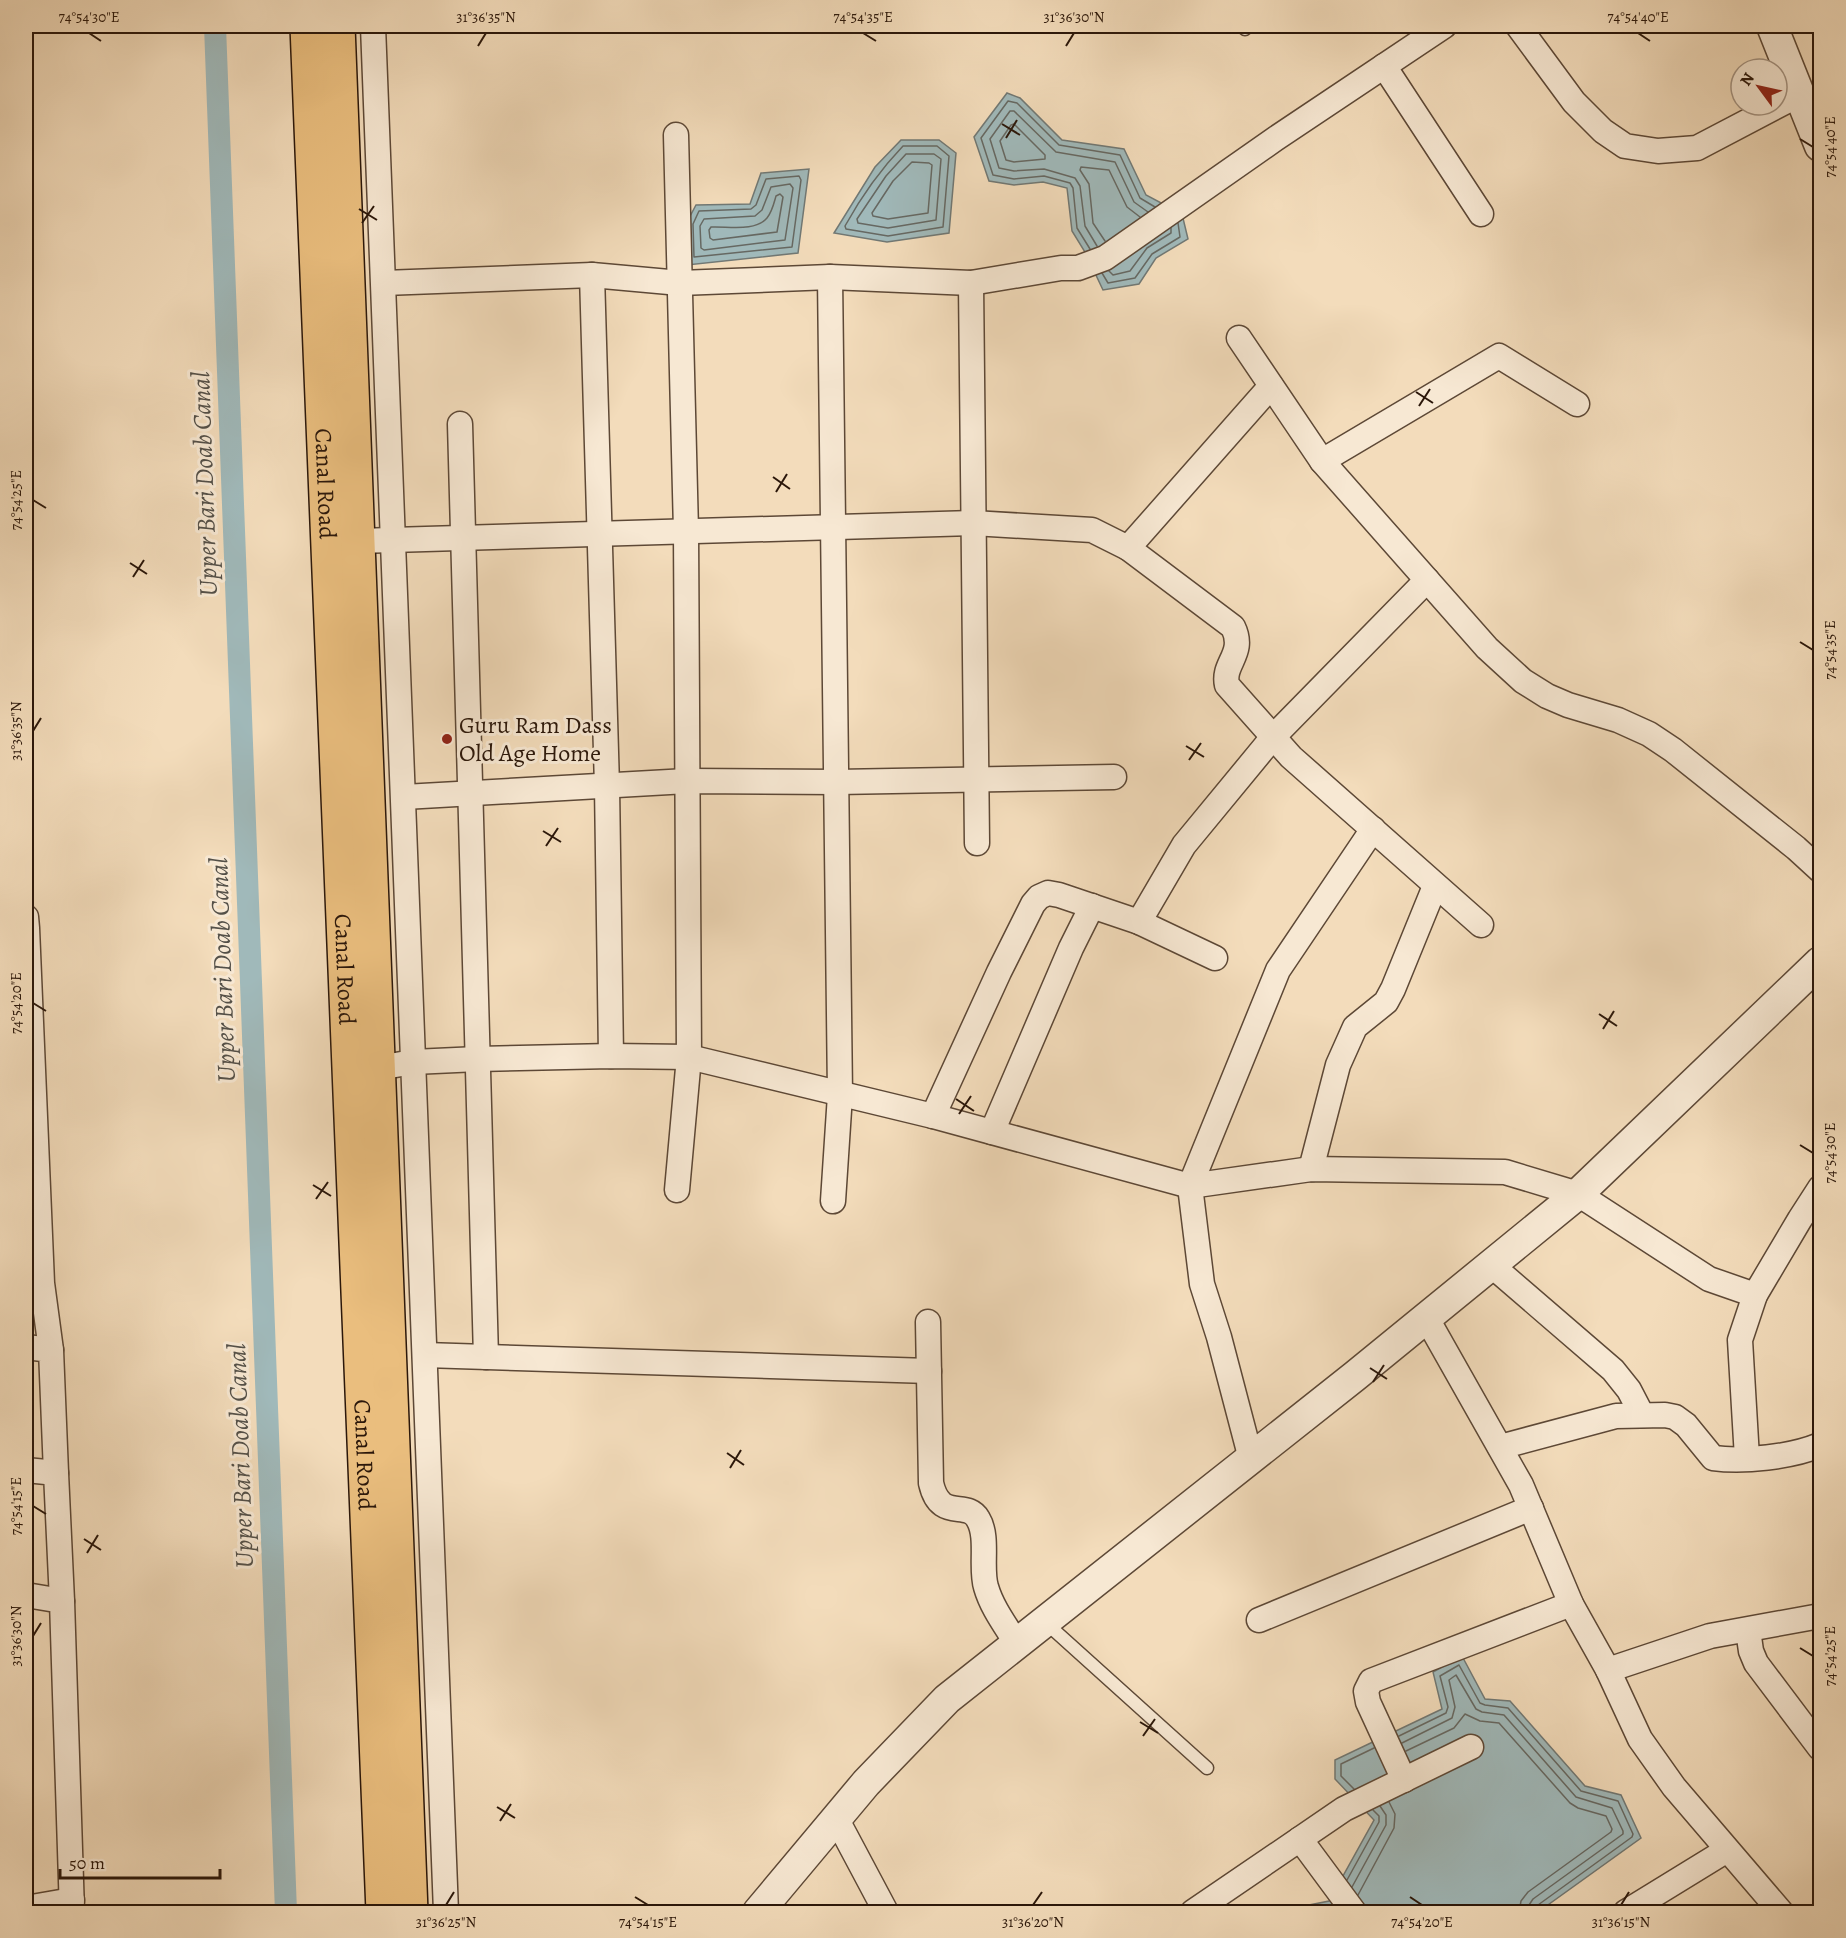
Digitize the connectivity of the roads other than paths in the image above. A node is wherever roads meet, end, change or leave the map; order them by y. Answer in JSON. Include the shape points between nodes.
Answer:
{"nodes":[{"id":1,"x":307,"y":26,"type":"edge"},
{"id":2,"x":338,"y":26,"type":"edge"},
{"id":3,"x":373,"y":26,"type":"edge"},
{"id":4,"x":1444,"y":26,"type":"edge"},
{"id":5,"x":1518,"y":26,"type":"edge"},
{"id":6,"x":1772,"y":26,"type":"edge"},
{"id":7,"x":1384,"y":66,"type":"junction"},
{"id":8,"x":1800,"y":94,"type":"junction"},
{"id":9,"x":676,"y":135,"type":"dead end"},
{"id":10,"x":1821,"y":146,"type":"edge"},
{"id":11,"x":1481,"y":214,"type":"dead end"},
{"id":12,"x":592,"y":275,"type":"junction"},
{"id":13,"x":830,"y":276,"type":"junction"},
{"id":14,"x":384,"y":283,"type":"junction"},
{"id":15,"x":680,"y":283,"type":"junction"},
{"id":16,"x":971,"y":283,"type":"junction"},
{"id":17,"x":1239,"y":338,"type":"dead end"},
{"id":18,"x":1270,"y":386,"type":"junction"},
{"id":19,"x":1578,"y":404,"type":"dead end"},
{"id":20,"x":460,"y":424,"type":"dead end"},
{"id":21,"x":1322,"y":461,"type":"junction"},
{"id":22,"x":973,"y":523,"type":"junction"},
{"id":23,"x":834,"y":527,"type":"junction"},
{"id":24,"x":686,"y":531,"type":"junction"},
{"id":25,"x":601,"y":534,"type":"junction"},
{"id":26,"x":464,"y":537,"type":"junction"},
{"id":27,"x":396,"y":539,"type":"junction"},
{"id":28,"x":358,"y":541,"type":"junction"},
{"id":29,"x":1128,"y":548,"type":"junction"},
{"id":30,"x":1426,"y":580,"type":"junction"},
{"id":31,"x":1273,"y":737,"type":"junction"},
{"id":32,"x":1114,"y":777,"type":"dead end"},
{"id":33,"x":977,"y":780,"type":"junction"},
{"id":34,"x":687,"y":781,"type":"junction"},
{"id":35,"x":837,"y":782,"type":"junction"},
{"id":36,"x":607,"y":786,"type":"junction"},
{"id":37,"x":469,"y":794,"type":"junction"},
{"id":38,"x":405,"y":797,"type":"junction"},
{"id":39,"x":1373,"y":829,"type":"junction"},
{"id":40,"x":978,"y":843,"type":"dead end"},
{"id":41,"x":1821,"y":870,"type":"edge"},
{"id":42,"x":1435,"y":886,"type":"junction"},
{"id":43,"x":1092,"y":906,"type":"junction"},
{"id":44,"x":26,"y":917,"type":"edge"},
{"id":45,"x":1139,"y":922,"type":"junction"},
{"id":46,"x":1481,"y":926,"type":"dead end"},
{"id":47,"x":1215,"y":958,"type":"dead end"},
{"id":48,"x":1821,"y":962,"type":"edge"},
{"id":49,"x":611,"y":1056,"type":"junction"},
{"id":50,"x":689,"y":1057,"type":"junction"},
{"id":51,"x":478,"y":1059,"type":"junction"},
{"id":52,"x":413,"y":1062,"type":"junction"},
{"id":53,"x":378,"y":1068,"type":"junction"},
{"id":54,"x":29,"y":1069,"type":"edge"},
{"id":55,"x":840,"y":1095,"type":"junction"},
{"id":56,"x":933,"y":1116,"type":"junction"},
{"id":57,"x":992,"y":1132,"type":"junction"},
{"id":58,"x":1311,"y":1169,"type":"junction"},
{"id":59,"x":1190,"y":1186,"type":"junction"},
{"id":60,"x":1821,"y":1188,"type":"edge"},
{"id":61,"x":677,"y":1190,"type":"dead end"},
{"id":62,"x":1578,"y":1194,"type":"junction"},
{"id":63,"x":833,"y":1201,"type":"dead end"},
{"id":64,"x":1490,"y":1264,"type":"junction"},
{"id":65,"x":34,"y":1278,"type":"edge"},
{"id":66,"x":1755,"y":1295,"type":"junction"},
{"id":67,"x":1426,"y":1317,"type":"junction"},
{"id":68,"x":928,"y":1322,"type":"dead end"},
{"id":69,"x":26,"y":1347,"type":"edge"},
{"id":70,"x":51,"y":1350,"type":"junction"},
{"id":71,"x":425,"y":1355,"type":"junction"},
{"id":72,"x":486,"y":1357,"type":"junction"},
{"id":73,"x":930,"y":1371,"type":"junction"},
{"id":74,"x":1642,"y":1415,"type":"junction"},
{"id":75,"x":1500,"y":1447,"type":"junction"},
{"id":76,"x":1817,"y":1452,"type":"edge"},
{"id":77,"x":1747,"y":1458,"type":"junction"},
{"id":78,"x":1251,"y":1459,"type":"junction"},
{"id":79,"x":26,"y":1470,"type":"edge"},
{"id":80,"x":57,"y":1473,"type":"junction"},
{"id":81,"x":1531,"y":1508,"type":"junction"},
{"id":82,"x":26,"y":1595,"type":"edge"},
{"id":83,"x":62,"y":1601,"type":"junction"},
{"id":84,"x":1571,"y":1604,"type":"junction"},
{"id":85,"x":1821,"y":1616,"type":"edge"},
{"id":86,"x":1259,"y":1620,"type":"dead end"},
{"id":87,"x":1045,"y":1622,"type":"junction"},
{"id":88,"x":1748,"y":1630,"type":"junction"},
{"id":89,"x":1017,"y":1644,"type":"junction"},
{"id":90,"x":1608,"y":1670,"type":"junction"},
{"id":91,"x":1471,"y":1747,"type":"dead end"},
{"id":92,"x":1821,"y":1748,"type":"edge"},
{"id":93,"x":1207,"y":1768,"type":"dead end"},
{"id":94,"x":1404,"y":1780,"type":"junction"},
{"id":95,"x":837,"y":1818,"type":"junction"},
{"id":96,"x":1300,"y":1839,"type":"junction"},
{"id":97,"x":1727,"y":1850,"type":"junction"},
{"id":98,"x":72,"y":1906,"type":"edge"},
{"id":99,"x":26,"y":1908,"type":"edge"},
{"id":100,"x":383,"y":1912,"type":"edge"},
{"id":101,"x":411,"y":1912,"type":"edge"},
{"id":102,"x":446,"y":1912,"type":"edge"},
{"id":103,"x":758,"y":1912,"type":"edge"},
{"id":104,"x":886,"y":1912,"type":"edge"},
{"id":105,"x":1193,"y":1912,"type":"edge"},
{"id":106,"x":1354,"y":1912,"type":"edge"},
{"id":107,"x":1626,"y":1912,"type":"edge"},
{"id":108,"x":1781,"y":1912,"type":"edge"}],
"edges":[{"from":1,"to":100,"type":"main road","name":"Canal Road"},
{"from":2,"to":28,"type":"main road","name":"Canal Road"},
{"from":3,"to":14,"type":"street"},
{"from":4,"to":7,"type":"street"},
{"from":5,"to":8,"type":"street","via":[[1574,102],[1603,131],[1625,146],[1658,151],[1697,147]]},
{"from":6,"to":8,"type":"street"},
{"from":7,"to":11,"type":"street"},
{"from":7,"to":16,"type":"street","via":[[1104,258],[1078,268]]},
{"from":8,"to":10,"type":"street"},
{"from":9,"to":15,"type":"street"},
{"from":12,"to":14,"type":"street"},
{"from":12,"to":15,"type":"street"},
{"from":12,"to":25,"type":"street"},
{"from":13,"to":15,"type":"street"},
{"from":13,"to":16,"type":"street"},
{"from":13,"to":23,"type":"street"},
{"from":14,"to":27,"type":"street"},
{"from":15,"to":24,"type":"street"},
{"from":16,"to":22,"type":"street"},
{"from":17,"to":18,"type":"street"},
{"from":18,"to":21,"type":"street"},
{"from":18,"to":29,"type":"street"},
{"from":19,"to":21,"type":"street","via":[[1499,356]]},
{"from":20,"to":26,"type":"street"},
{"from":21,"to":30,"type":"street"},
{"from":22,"to":23,"type":"street"},
{"from":22,"to":29,"type":"street","via":[[1092,530]]},
{"from":22,"to":33,"type":"street"},
{"from":23,"to":24,"type":"street"},
{"from":23,"to":35,"type":"street"},
{"from":24,"to":25,"type":"street"},
{"from":24,"to":34,"type":"street"},
{"from":25,"to":26,"type":"street"},
{"from":25,"to":36,"type":"street"},
{"from":26,"to":27,"type":"street"},
{"from":26,"to":37,"type":"street"},
{"from":27,"to":28,"type":"street"},
{"from":27,"to":38,"type":"street"},
{"from":28,"to":53,"type":"main road","name":"Canal Road"},
{"from":29,"to":31,"type":"street","via":[[1233,627],[1237,644],[1227,685]]},
{"from":30,"to":31,"type":"street"},
{"from":30,"to":41,"type":"street","via":[[1487,648],[1523,681],[1568,705],[1649,734]]},
{"from":31,"to":39,"type":"street"},
{"from":31,"to":45,"type":"street","via":[[1184,845]]},
{"from":32,"to":33,"type":"street"},
{"from":33,"to":35,"type":"street"},
{"from":33,"to":40,"type":"street"},
{"from":34,"to":35,"type":"street"},
{"from":34,"to":36,"type":"street"},
{"from":34,"to":50,"type":"street"},
{"from":35,"to":55,"type":"street"},
{"from":36,"to":37,"type":"street"},
{"from":36,"to":49,"type":"street"},
{"from":37,"to":38,"type":"street"},
{"from":37,"to":51,"type":"street"},
{"from":38,"to":52,"type":"street"},
{"from":39,"to":42,"type":"street"},
{"from":39,"to":59,"type":"street","via":[[1278,970]]},
{"from":42,"to":46,"type":"street"},
{"from":42,"to":58,"type":"street","via":[[1389,996],[1355,1027],[1338,1065]]},
{"from":43,"to":45,"type":"street"},
{"from":43,"to":56,"type":"street","via":[[1048,894],[1033,904]]},
{"from":43,"to":57,"type":"street"},
{"from":44,"to":54,"type":"street"},
{"from":45,"to":47,"type":"street"},
{"from":48,"to":62,"type":"street"},
{"from":49,"to":50,"type":"street"},
{"from":49,"to":51,"type":"street"},
{"from":50,"to":55,"type":"street"},
{"from":50,"to":61,"type":"street"},
{"from":51,"to":52,"type":"street"},
{"from":51,"to":72,"type":"street"},
{"from":52,"to":53,"type":"street"},
{"from":52,"to":71,"type":"street"},
{"from":53,"to":101,"type":"main road","name":"Canal Road"},
{"from":54,"to":65,"type":"street"},
{"from":55,"to":56,"type":"street"},
{"from":55,"to":63,"type":"street"},
{"from":56,"to":57,"type":"street"},
{"from":57,"to":59,"type":"street"},
{"from":58,"to":59,"type":"street"},
{"from":58,"to":62,"type":"street","via":[[1505,1172]]},
{"from":59,"to":78,"type":"street","via":[[1202,1284]]},
{"from":60,"to":66,"type":"street"},
{"from":62,"to":64,"type":"street"},
{"from":62,"to":66,"type":"street","via":[[1709,1279]]},
{"from":64,"to":67,"type":"street"},
{"from":64,"to":74,"type":"street","via":[[1612,1370],[1629,1390]]},
{"from":65,"to":70,"type":"street"},
{"from":66,"to":77,"type":"street","via":[[1740,1340]]},
{"from":67,"to":75,"type":"street"},
{"from":67,"to":78,"type":"street"},
{"from":68,"to":73,"type":"street"},
{"from":69,"to":70,"type":"street"},
{"from":70,"to":80,"type":"street"},
{"from":71,"to":72,"type":"street"},
{"from":71,"to":102,"type":"street"},
{"from":72,"to":73,"type":"street"},
{"from":73,"to":89,"type":"street","via":[[934,1496],[947,1507],[968,1510],[979,1520],[985,1586]]},
{"from":74,"to":75,"type":"street","via":[[1616,1416]]},
{"from":74,"to":77,"type":"street","via":[[1675,1417],[1713,1458]]},
{"from":75,"to":81,"type":"street"},
{"from":76,"to":77,"type":"street"},
{"from":78,"to":87,"type":"street"},
{"from":79,"to":80,"type":"street"},
{"from":80,"to":83,"type":"street"},
{"from":81,"to":84,"type":"street"},
{"from":81,"to":86,"type":"street"},
{"from":82,"to":83,"type":"street"},
{"from":83,"to":98,"type":"street"},
{"from":84,"to":90,"type":"street"},
{"from":84,"to":94,"type":"street","via":[[1371,1681],[1366,1691],[1368,1702]]},
{"from":85,"to":88,"type":"street"},
{"from":87,"to":89,"type":"street"},
{"from":87,"to":93,"type":"lane"},
{"from":88,"to":90,"type":"street","via":[[1710,1636]]},
{"from":88,"to":92,"type":"street","via":[[1756,1663]]},
{"from":89,"to":95,"type":"street","via":[[947,1699]]},
{"from":90,"to":97,"type":"street","via":[[1640,1739]]},
{"from":91,"to":94,"type":"street"},
{"from":94,"to":96,"type":"street","via":[[1344,1809]]},
{"from":95,"to":103,"type":"street"},
{"from":95,"to":104,"type":"street"},
{"from":96,"to":105,"type":"street"},
{"from":96,"to":106,"type":"street"},
{"from":97,"to":107,"type":"street"},
{"from":97,"to":108,"type":"street"},
{"from":98,"to":99,"type":"street"}]}
